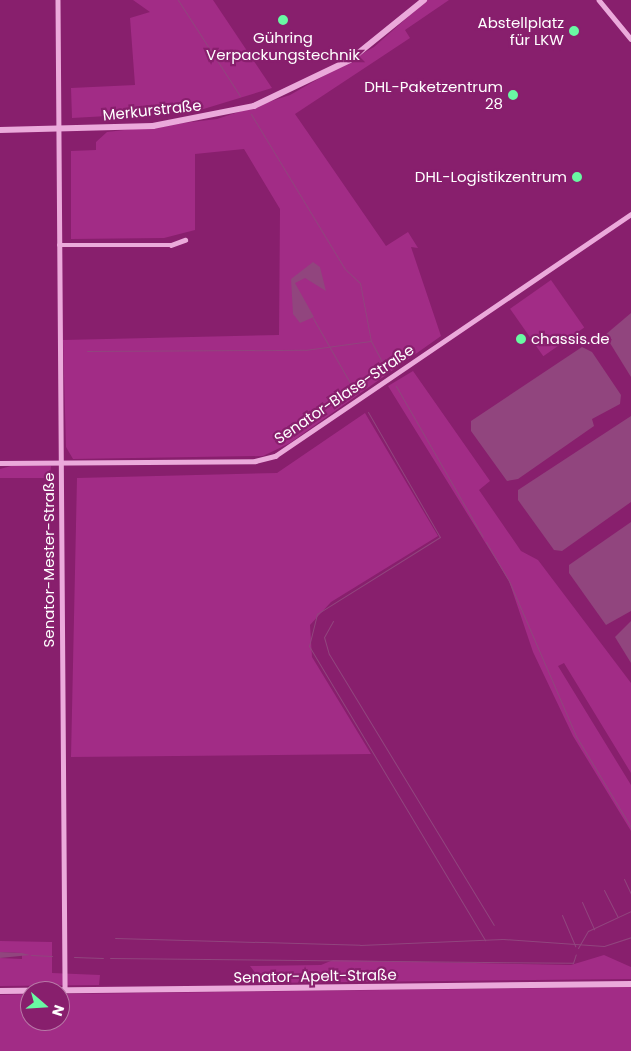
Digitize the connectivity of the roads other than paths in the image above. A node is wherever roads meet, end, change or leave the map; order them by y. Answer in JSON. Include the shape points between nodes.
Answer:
{"nodes":[{"id":1,"x":58,"y":0,"type":"edge"},
{"id":2,"x":424,"y":0,"type":"edge"},
{"id":3,"x":600,"y":0,"type":"edge"},
{"id":4,"x":631,"y":39,"type":"edge"},
{"id":5,"x":61,"y":129,"type":"junction"},
{"id":6,"x":0,"y":130,"type":"edge"},
{"id":7,"x":631,"y":214,"type":"edge"},
{"id":8,"x":185,"y":240,"type":"dead end"},
{"id":9,"x":59,"y":245,"type":"junction"},
{"id":10,"x":61,"y":462,"type":"junction"},
{"id":11,"x":0,"y":463,"type":"edge"},
{"id":12,"x":65,"y":981,"type":"edge"},
{"id":13,"x":631,"y":984,"type":"edge"},
{"id":14,"x":70,"y":990,"type":"edge"},
{"id":15,"x":0,"y":991,"type":"edge"},
{"id":16,"x":20,"y":991,"type":"edge"}],
"edges":[{"from":1,"to":5,"type":"street","name":"Senator-Mester-Straße"},
{"from":2,"to":5,"type":"street","name":"Merkurstraße","via":[[350,60],[254,106],[174,124]]},
{"from":3,"to":4,"type":"street"},
{"from":5,"to":6,"type":"street","name":"Merkurstraße"},
{"from":5,"to":9,"type":"street","name":"Senator-Mester-Straße"},
{"from":7,"to":10,"type":"street","name":"Senator-Blase-Straße","via":[[275,456],[255,461]]},
{"from":8,"to":9,"type":"street","via":[[171,245]]},
{"from":9,"to":10,"type":"street","name":"Senator-Mester-Straße"},
{"from":10,"to":11,"type":"street","name":"Senator-Blase-Straße"},
{"from":10,"to":12,"type":"street","name":"Senator-Mester-Straße"},
{"from":13,"to":14,"type":"street","name":"Senator-Apelt-Straße"},
{"from":15,"to":16,"type":"street","name":"Senator-Apelt-Straße"}]}
